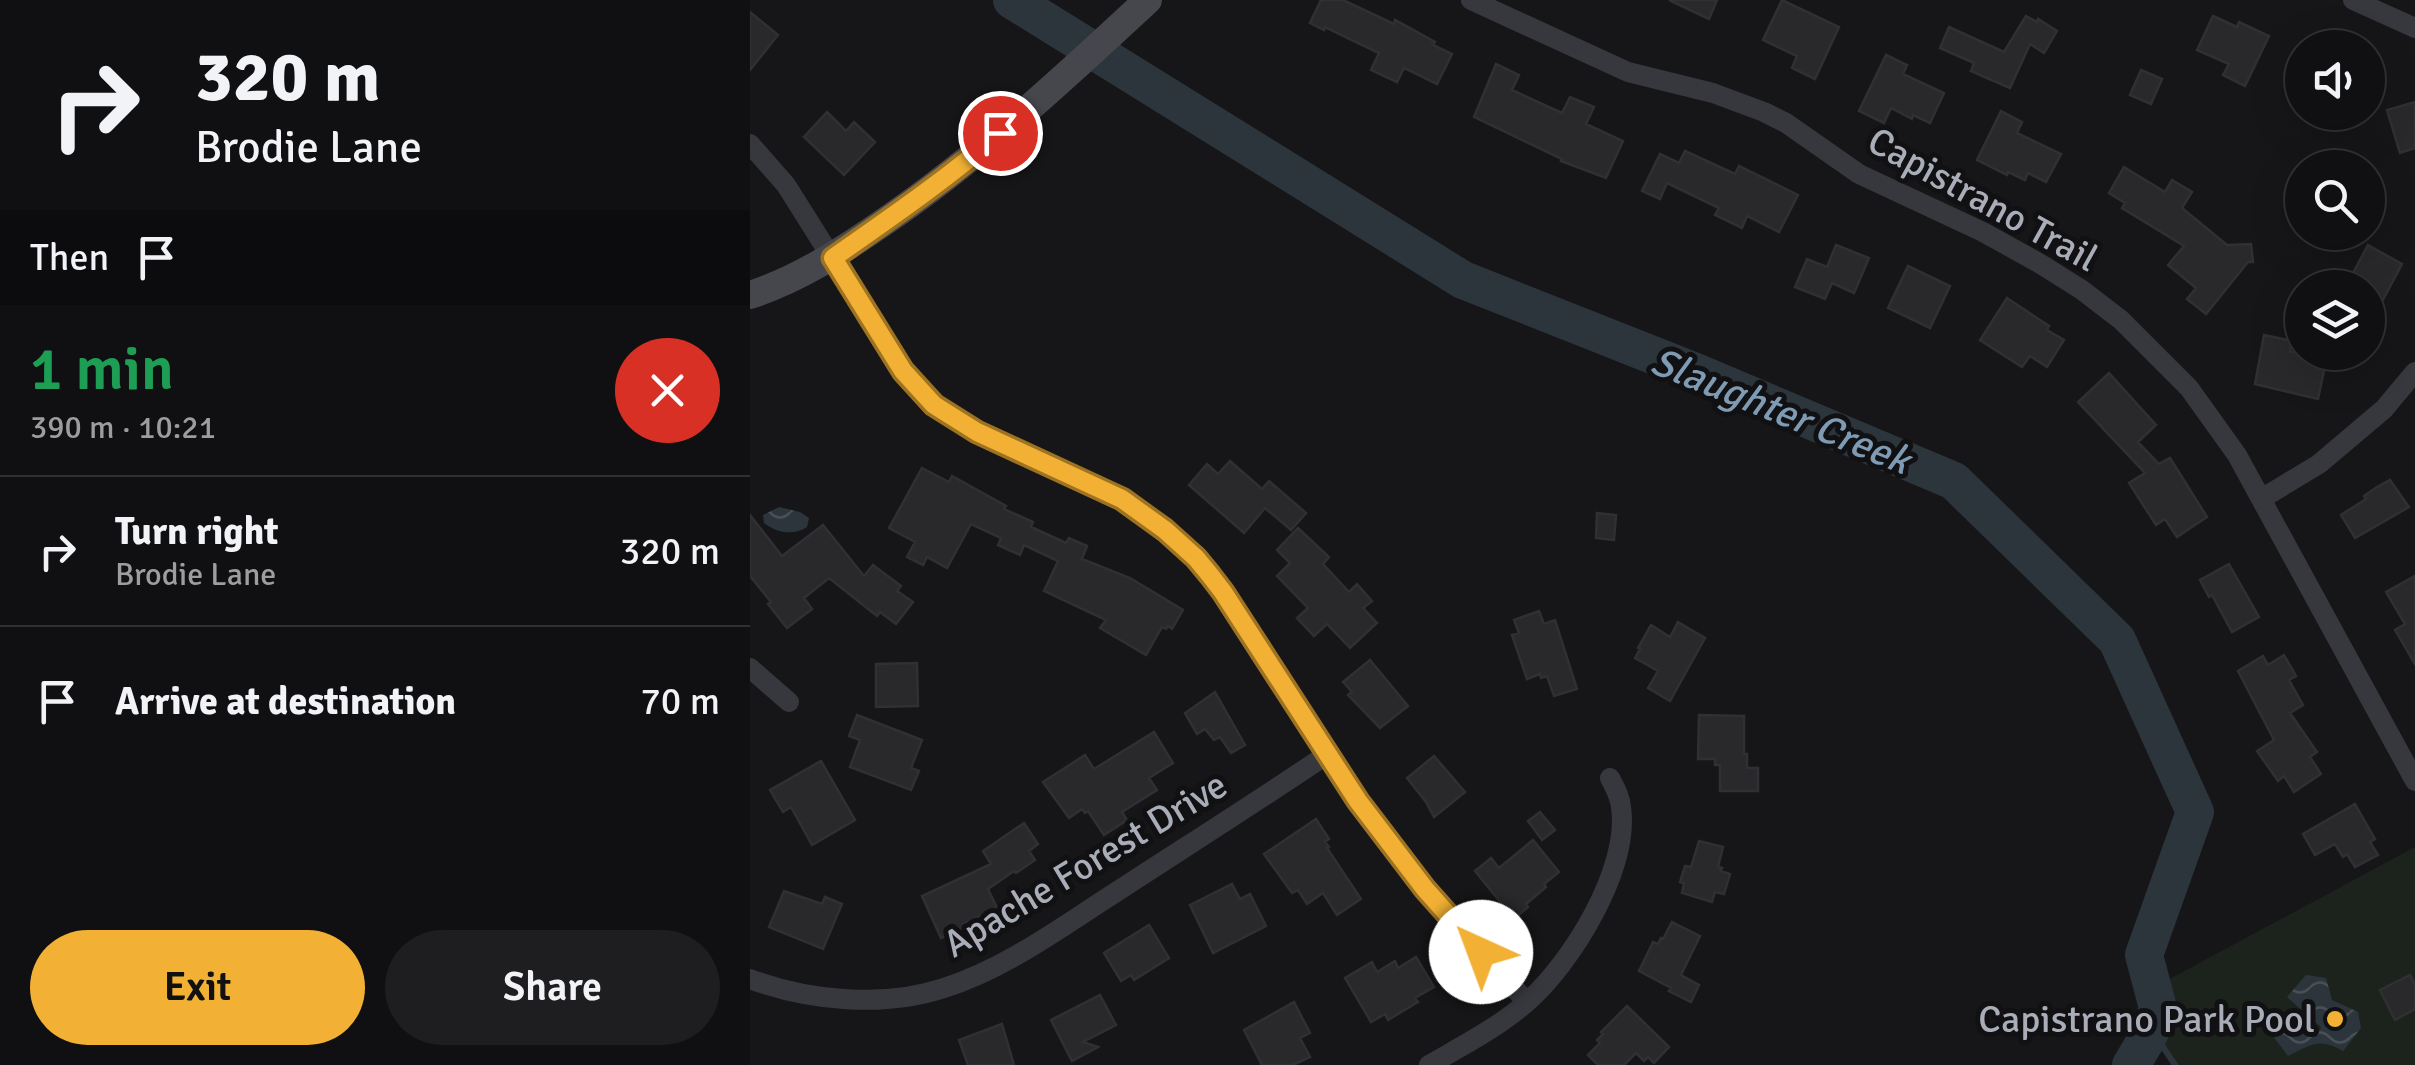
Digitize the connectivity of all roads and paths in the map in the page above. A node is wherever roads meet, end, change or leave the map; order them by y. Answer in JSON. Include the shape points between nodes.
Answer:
{"nodes":[{"id":1,"x":1471,"y":0,"type":"edge"},
{"id":2,"x":2354,"y":0,"type":"edge"},
{"id":3,"x":1139,"y":9,"type":"edge"},
{"id":4,"x":2415,"y":28,"type":"edge"},
{"id":5,"x":750,"y":144,"type":"edge"},
{"id":6,"x":833,"y":258,"type":"junction"},
{"id":7,"x":750,"y":295,"type":"edge"},
{"id":8,"x":2415,"y":372,"type":"edge"},
{"id":9,"x":2261,"y":499,"type":"junction"},
{"id":10,"x":750,"y":668,"type":"edge"},
{"id":11,"x":790,"y":702,"type":"dead end"},
{"id":12,"x":1326,"y":754,"type":"junction"},
{"id":13,"x":1610,"y":778,"type":"dead end"},
{"id":14,"x":2415,"y":781,"type":"edge"},
{"id":15,"x":750,"y":979,"type":"edge"},
{"id":16,"x":1527,"y":1002,"type":"junction"},
{"id":17,"x":1428,"y":1065,"type":"edge"}],
"edges":[{"from":1,"to":9,"type":"street","name":"Capistrano Trail","via":[[1628,72],[1764,112],[1860,174],[1983,232],[2082,290],[2189,388]]},
{"from":2,"to":4,"type":"street"},
{"from":3,"to":6,"type":"main road","via":[[970,159]]},
{"from":5,"to":6,"type":"street"},
{"from":6,"to":7,"type":"main road"},
{"from":6,"to":12,"type":"street","via":[[903,371],[934,405],[1122,499],[1196,558]]},
{"from":8,"to":9,"type":"street","via":[[2384,409],[2319,464]]},
{"from":9,"to":14,"type":"street","name":"Capistrano Trail"},
{"from":10,"to":11,"type":"street"},
{"from":12,"to":15,"type":"street","name":"Apache Forest Drive","via":[[985,972],[916,996],[839,998]]},
{"from":12,"to":16,"type":"street","via":[[1407,867]]},
{"from":13,"to":16,"type":"street","via":[[1622,812],[1610,878],[1578,943]]},
{"from":16,"to":17,"type":"street"}]}
